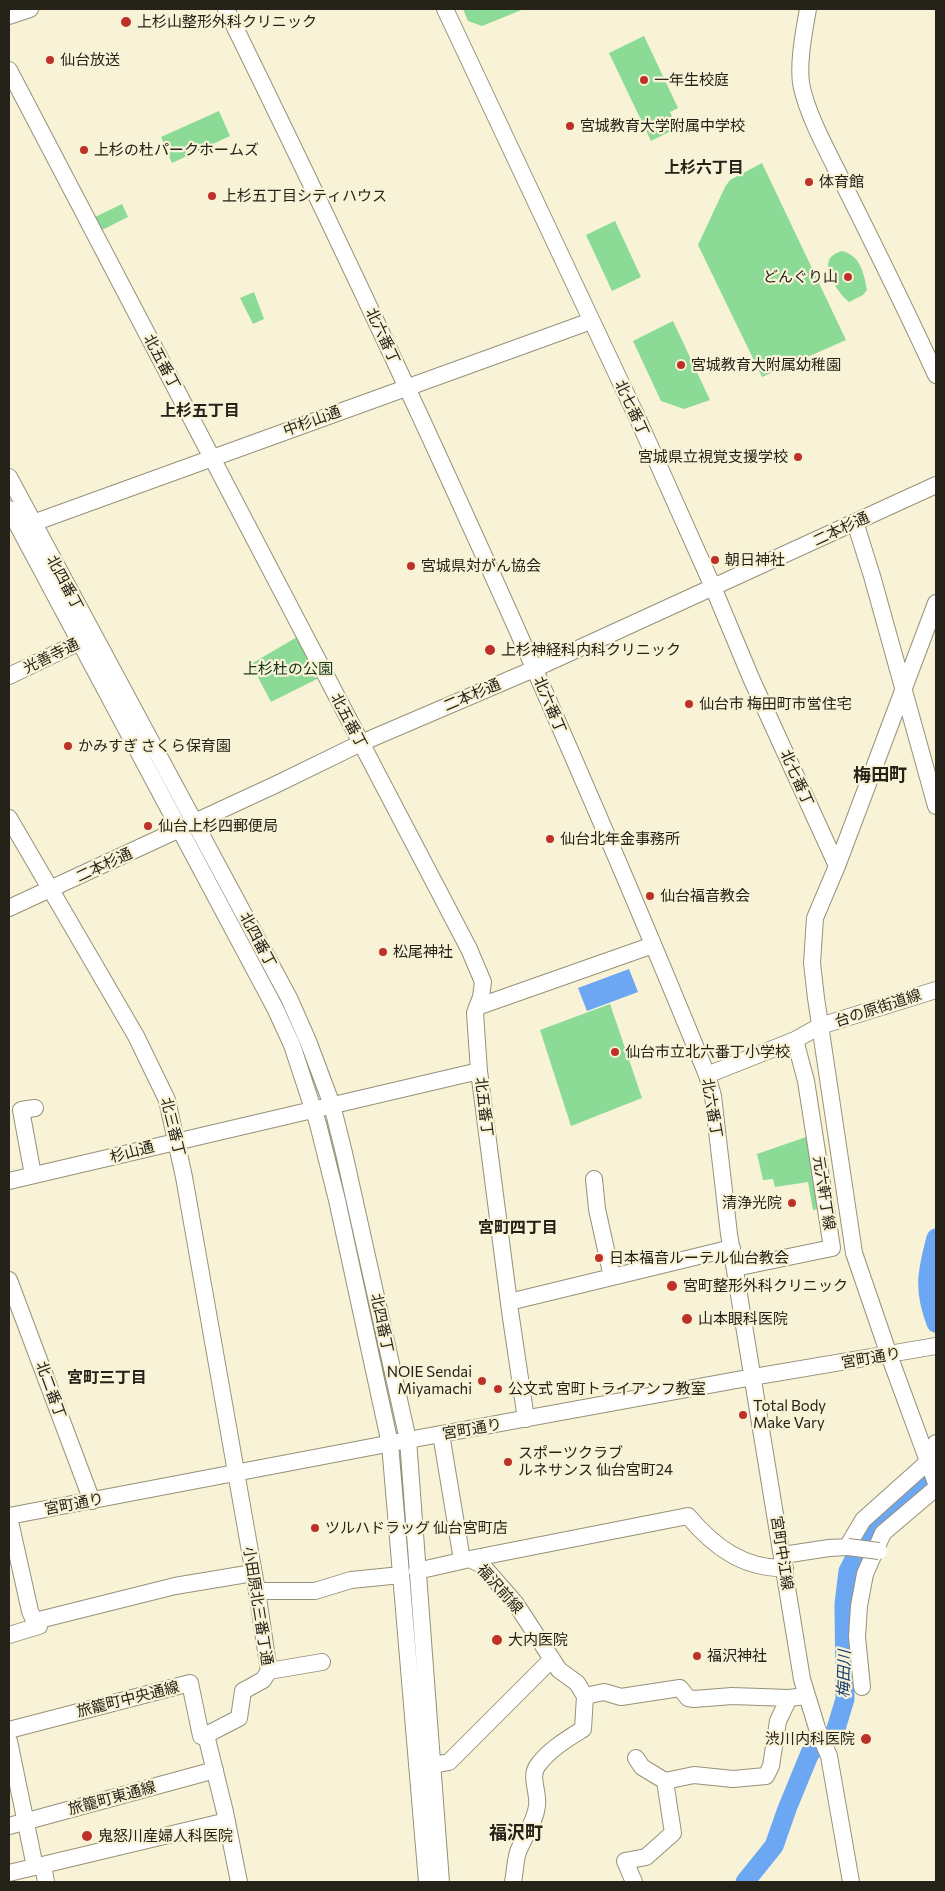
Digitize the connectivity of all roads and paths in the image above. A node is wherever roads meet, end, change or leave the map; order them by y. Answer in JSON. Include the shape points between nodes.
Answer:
{"nodes":[{"id":1,"x":30,"y":9,"type":"edge"},
{"id":2,"x":226,"y":9,"type":"edge"},
{"id":3,"x":445,"y":9,"type":"edge"},
{"id":4,"x":808,"y":9,"type":"edge"},
{"id":5,"x":9,"y":16,"type":"edge"},
{"id":6,"x":9,"y":70,"type":"edge"},
{"id":7,"x":591,"y":321,"type":"junction"},
{"id":8,"x":936,"y":375,"type":"edge"},
{"id":9,"x":406,"y":387,"type":"junction"},
{"id":10,"x":212,"y":458,"type":"junction"},
{"id":11,"x":9,"y":478,"type":"edge"},
{"id":12,"x":936,"y":485,"type":"edge"},
{"id":13,"x":9,"y":509,"type":"edge"},
{"id":14,"x":855,"y":522,"type":"junction"},
{"id":15,"x":33,"y":523,"type":"junction"},
{"id":16,"x":713,"y":587,"type":"junction"},
{"id":17,"x":936,"y":602,"type":"edge"},
{"id":18,"x":86,"y":639,"type":"junction"},
{"id":19,"x":534,"y":668,"type":"junction"},
{"id":20,"x":9,"y":676,"type":"edge"},
{"id":21,"x":904,"y":690,"type":"junction"},
{"id":22,"x":361,"y":744,"type":"junction"},
{"id":23,"x":936,"y":806,"type":"edge"},
{"id":24,"x":9,"y":818,"type":"edge"},
{"id":25,"x":194,"y":822,"type":"junction"},
{"id":26,"x":179,"y":830,"type":"junction"},
{"id":27,"x":837,"y":866,"type":"junction"},
{"id":28,"x":50,"y":890,"type":"junction"},
{"id":29,"x":9,"y":908,"type":"edge"},
{"id":30,"x":653,"y":945,"type":"junction"},
{"id":31,"x":936,"y":990,"type":"edge"},
{"id":32,"x":477,"y":1007,"type":"junction"},
{"id":33,"x":820,"y":1026,"type":"junction"},
{"id":34,"x":795,"y":1040,"type":"junction"},
{"id":35,"x":479,"y":1070,"type":"junction"},
{"id":36,"x":707,"y":1075,"type":"junction"},
{"id":37,"x":332,"y":1105,"type":"junction"},
{"id":38,"x":35,"y":1108,"type":"dead end"},
{"id":39,"x":314,"y":1109,"type":"junction"},
{"id":40,"x":177,"y":1141,"type":"junction"},
{"id":41,"x":34,"y":1175,"type":"junction"},
{"id":42,"x":594,"y":1179,"type":"dead end"},
{"id":43,"x":9,"y":1181,"type":"edge"},
{"id":44,"x":732,"y":1248,"type":"junction"},
{"id":45,"x":735,"y":1268,"type":"junction"},
{"id":46,"x":612,"y":1277,"type":"junction"},
{"id":47,"x":9,"y":1280,"type":"edge"},
{"id":48,"x":508,"y":1302,"type":"junction"},
{"id":49,"x":935,"y":1346,"type":"edge"},
{"id":50,"x":889,"y":1355,"type":"junction"},
{"id":51,"x":753,"y":1377,"type":"junction"},
{"id":52,"x":526,"y":1419,"type":"junction"},
{"id":53,"x":442,"y":1434,"type":"junction"},
{"id":54,"x":408,"y":1440,"type":"junction"},
{"id":55,"x":390,"y":1444,"type":"junction"},
{"id":56,"x":936,"y":1444,"type":"edge"},
{"id":57,"x":929,"y":1463,"type":"junction"},
{"id":58,"x":236,"y":1473,"type":"junction"},
{"id":59,"x":936,"y":1483,"type":"edge"},
{"id":60,"x":936,"y":1488,"type":"edge"},
{"id":61,"x":92,"y":1500,"type":"junction"},
{"id":62,"x":9,"y":1516,"type":"edge"},
{"id":63,"x":847,"y":1547,"type":"junction"},
{"id":64,"x":879,"y":1551,"type":"dead end"},
{"id":65,"x":466,"y":1560,"type":"junction"},
{"id":66,"x":784,"y":1562,"type":"junction"},
{"id":67,"x":418,"y":1571,"type":"junction"},
{"id":68,"x":253,"y":1573,"type":"junction"},
{"id":69,"x":401,"y":1575,"type":"junction"},
{"id":70,"x":257,"y":1591,"type":"junction"},
{"id":71,"x":39,"y":1620,"type":"junction"},
{"id":72,"x":9,"y":1635,"type":"edge"},
{"id":73,"x":552,"y":1659,"type":"junction"},
{"id":74,"x":322,"y":1662,"type":"dead end"},
{"id":75,"x":269,"y":1671,"type":"junction"},
{"id":76,"x":862,"y":1687,"type":"dead end"},
{"id":77,"x":585,"y":1696,"type":"junction"},
{"id":78,"x":806,"y":1696,"type":"junction"},
{"id":79,"x":789,"y":1698,"type":"junction"},
{"id":80,"x":9,"y":1730,"type":"edge"},
{"id":81,"x":206,"y":1735,"type":"junction"},
{"id":82,"x":9,"y":1741,"type":"edge"},
{"id":83,"x":636,"y":1758,"type":"dead end"},
{"id":84,"x":433,"y":1765,"type":"junction"},
{"id":85,"x":215,"y":1770,"type":"junction"},
{"id":86,"x":664,"y":1782,"type":"junction"},
{"id":87,"x":226,"y":1821,"type":"junction"},
{"id":88,"x":25,"y":1822,"type":"junction"},
{"id":89,"x":9,"y":1826,"type":"edge"},
{"id":90,"x":39,"y":1866,"type":"junction"},
{"id":91,"x":9,"y":1873,"type":"edge"},
{"id":92,"x":46,"y":1882,"type":"edge"},
{"id":93,"x":239,"y":1882,"type":"edge"},
{"id":94,"x":427,"y":1882,"type":"edge"},
{"id":95,"x":441,"y":1882,"type":"edge"},
{"id":96,"x":514,"y":1882,"type":"edge"},
{"id":97,"x":634,"y":1882,"type":"edge"},
{"id":98,"x":851,"y":1882,"type":"edge"}],
"edges":[{"from":1,"to":5,"type":"street"},
{"from":2,"to":9,"type":"street","name":"北六番丁"},
{"from":3,"to":7,"type":"street","name":"北七番丁"},
{"from":4,"to":8,"type":"street","via":[[803,39],[802,90],[820,136]]},
{"from":6,"to":10,"type":"street","name":"北五番丁"},
{"from":7,"to":9,"type":"street","name":"中杉山通"},
{"from":7,"to":16,"type":"street","name":"北七番丁"},
{"from":9,"to":10,"type":"street","name":"中杉山通"},
{"from":9,"to":19,"type":"street","name":"北六番丁"},
{"from":10,"to":15,"type":"street","name":"中杉山通"},
{"from":10,"to":22,"type":"street","name":"北五番丁"},
{"from":11,"to":15,"type":"street","name":"北四番丁"},
{"from":12,"to":14,"type":"street","name":"二本杉通"},
{"from":13,"to":18,"type":"street","name":"北四番丁"},
{"from":14,"to":16,"type":"street","name":"二本杉通"},
{"from":14,"to":21,"type":"street"},
{"from":15,"to":18,"type":"street","name":"北四番丁"},
{"from":16,"to":19,"type":"street","name":"二本杉通"},
{"from":16,"to":27,"type":"street","name":"北七番丁"},
{"from":17,"to":21,"type":"street"},
{"from":18,"to":20,"type":"street","name":"光善寺通"},
{"from":18,"to":25,"type":"street","name":"北四番丁"},
{"from":18,"to":26,"type":"street","name":"北四番丁"},
{"from":19,"to":22,"type":"street","name":"二本杉通"},
{"from":19,"to":30,"type":"street","name":"北六番丁"},
{"from":21,"to":23,"type":"street"},
{"from":21,"to":27,"type":"street"},
{"from":22,"to":25,"type":"street","name":"二本杉通"},
{"from":22,"to":32,"type":"street","name":"北五番丁","via":[[469,949],[483,982]]},
{"from":24,"to":28,"type":"street","name":"北三番丁"},
{"from":25,"to":26,"type":"street","name":"二本杉通"},
{"from":25,"to":37,"type":"street","name":"北四番丁","via":[[289,998]]},
{"from":26,"to":28,"type":"street","name":"二本杉通"},
{"from":26,"to":39,"type":"street","name":"北四番丁","via":[[275,1008],[292,1045]]},
{"from":27,"to":33,"type":"street","via":[[815,918],[812,963]]},
{"from":28,"to":29,"type":"street","name":"二本杉通"},
{"from":28,"to":40,"type":"street","name":"北三番丁","via":[[160,1083],[170,1107]]},
{"from":30,"to":32,"type":"street"},
{"from":30,"to":36,"type":"street","name":"北六番丁"},
{"from":31,"to":33,"type":"street","name":"台の原街道線"},
{"from":32,"to":35,"type":"street","name":"北五番丁","via":[[474,1013]]},
{"from":33,"to":34,"type":"street","name":"台の原街道線"},
{"from":33,"to":50,"type":"street","via":[[854,1253]]},
{"from":34,"to":36,"type":"street","name":"台の原街道線"},
{"from":34,"to":45,"type":"street","name":"元六軒丁線","via":[[806,1082],[832,1248]]},
{"from":35,"to":37,"type":"street","name":"杉山通"},
{"from":35,"to":48,"type":"street","name":"北五番丁"},
{"from":36,"to":44,"type":"street","name":"北六番丁"},
{"from":37,"to":39,"type":"street","name":"杉山通"},
{"from":37,"to":54,"type":"street","name":"北四番丁"},
{"from":38,"to":41,"type":"street","via":[[21,1110]]},
{"from":39,"to":40,"type":"street","name":"杉山通"},
{"from":39,"to":55,"type":"street","name":"北四番丁"},
{"from":40,"to":41,"type":"street","name":"杉山通"},
{"from":40,"to":58,"type":"street","name":"北三番丁"},
{"from":41,"to":43,"type":"street","name":"杉山通"},
{"from":42,"to":46,"type":"street"},
{"from":44,"to":45,"type":"street","name":"北六番丁"},
{"from":44,"to":46,"type":"street"},
{"from":45,"to":51,"type":"street","name":"北六番丁"},
{"from":46,"to":48,"type":"street"},
{"from":47,"to":61,"type":"street","name":"北二番丁"},
{"from":48,"to":52,"type":"street","name":"北五番丁"},
{"from":49,"to":50,"type":"street","name":"宮町通り"},
{"from":50,"to":51,"type":"street","name":"宮町通り"},
{"from":50,"to":57,"type":"street"},
{"from":51,"to":52,"type":"street","name":"宮町通り"},
{"from":51,"to":66,"type":"street","name":"宮町中江線"},
{"from":52,"to":53,"type":"street","name":"宮町通り"},
{"from":53,"to":54,"type":"street","name":"宮町通り"},
{"from":53,"to":65,"type":"street"},
{"from":54,"to":55,"type":"street","name":"宮町通り"},
{"from":54,"to":67,"type":"street","name":"北四番丁"},
{"from":55,"to":58,"type":"street","name":"宮町通り"},
{"from":55,"to":69,"type":"street","name":"北四番丁"},
{"from":56,"to":57,"type":"street"},
{"from":57,"to":59,"type":"street"},
{"from":57,"to":63,"type":"street","via":[[864,1520]]},
{"from":58,"to":61,"type":"street","name":"宮町通り"},
{"from":58,"to":68,"type":"street","name":"小田原北三番丁通"},
{"from":60,"to":76,"type":"street","via":[[883,1533],[864,1574],[857,1637]]},
{"from":61,"to":62,"type":"street","name":"宮町通り"},
{"from":62,"to":71,"type":"street","via":[[30,1611],[33,1618]]},
{"from":63,"to":64,"type":"street","bridge":true},
{"from":63,"to":66,"type":"street","via":[[829,1548]]},
{"from":65,"to":66,"type":"street","via":[[688,1516],[707,1538],[748,1564],[769,1569]]},
{"from":65,"to":67,"type":"street","name":"福沢前線"},
{"from":65,"to":73,"type":"street","name":"福沢前線","via":[[482,1565],[516,1604]]},
{"from":66,"to":78,"type":"street","name":"宮町中江線"},
{"from":67,"to":84,"type":"street","name":"北四番丁"},
{"from":68,"to":70,"type":"street","name":"小田原北三番丁通"},
{"from":68,"to":71,"type":"street","via":[[175,1586]]},
{"from":69,"to":70,"type":"street","via":[[351,1580],[315,1590]]},
{"from":69,"to":94,"type":"street","name":"北四番丁"},
{"from":70,"to":75,"type":"street","name":"小田原北三番丁通"},
{"from":71,"to":72,"type":"street","via":[[39,1626]]},
{"from":73,"to":77,"type":"street","name":"福沢前線","via":[[559,1670],[577,1683]]},
{"from":73,"to":84,"type":"street","via":[[449,1762]]},
{"from":74,"to":75,"type":"street"},
{"from":75,"to":81,"type":"street","name":"小田原北三番丁通","via":[[263,1680],[243,1690],[239,1718]]},
{"from":77,"to":79,"type":"street","via":[[604,1692],[621,1697],[680,1688],[694,1700],[732,1696]]},
{"from":77,"to":96,"type":"street","via":[[583,1729],[557,1746],[537,1766],[534,1776],[537,1806],[518,1852]]},
{"from":78,"to":79,"type":"street"},
{"from":78,"to":98,"type":"street","name":"宮町中江線","via":[[827,1751]]},
{"from":79,"to":86,"type":"street","via":[[778,1721],[771,1766],[766,1776],[733,1779],[694,1775]]},
{"from":80,"to":81,"type":"street","name":"旅籠町中央通線","via":[[190,1684],[200,1736]]},
{"from":81,"to":85,"type":"street"},
{"from":82,"to":88,"type":"street"},
{"from":83,"to":86,"type":"street","via":[[642,1767]]},
{"from":84,"to":95,"type":"street","name":"北四番丁"},
{"from":85,"to":87,"type":"street"},
{"from":85,"to":88,"type":"street","name":"旅籠町東通線"},
{"from":86,"to":97,"type":"street","via":[[672,1833],[646,1857],[625,1861]]},
{"from":87,"to":90,"type":"street"},
{"from":87,"to":93,"type":"street"},
{"from":88,"to":89,"type":"street","name":"旅籠町東通線"},
{"from":88,"to":90,"type":"street"},
{"from":90,"to":91,"type":"street"},
{"from":90,"to":92,"type":"street"}]}
